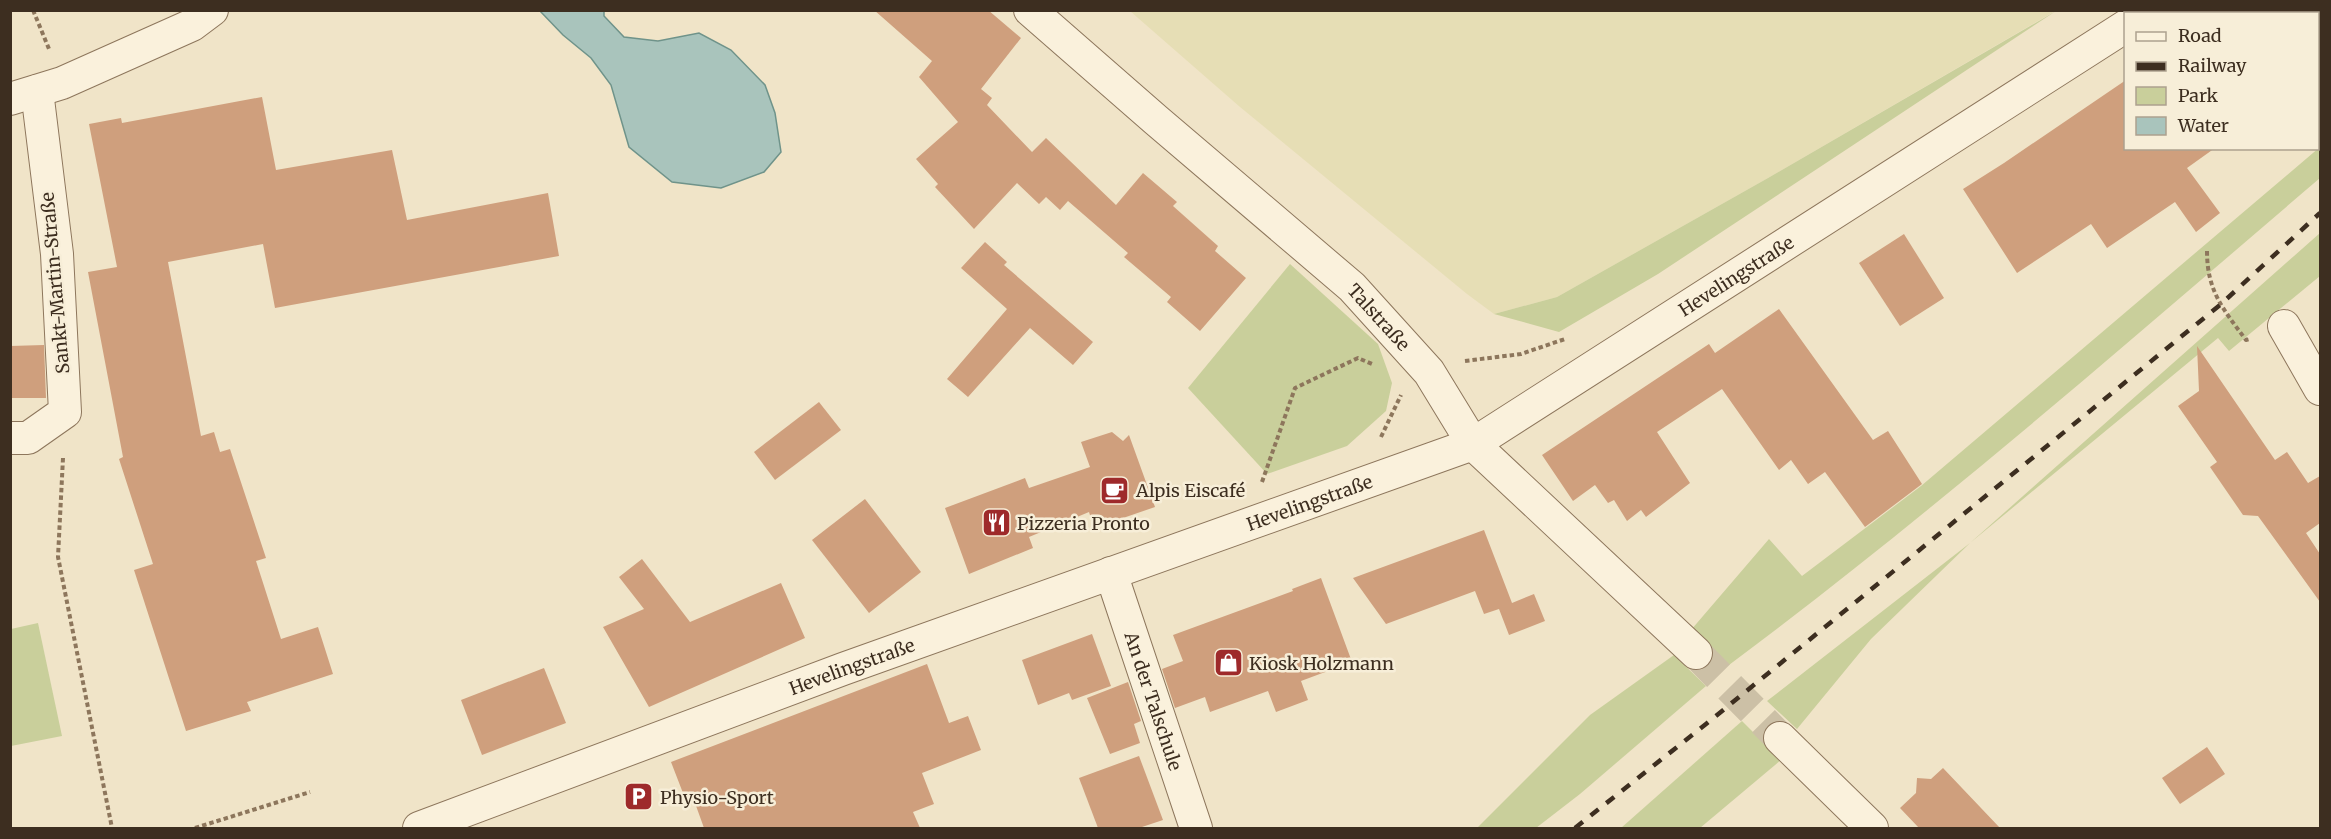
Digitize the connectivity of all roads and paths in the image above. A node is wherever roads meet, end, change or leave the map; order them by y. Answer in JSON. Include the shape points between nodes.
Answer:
{"nodes":[{"id":1,"x":212,"y":10,"type":"edge"},
{"id":2,"x":1030,"y":10,"type":"edge"},
{"id":3,"x":2124,"y":27,"type":"edge"},
{"id":4,"x":24,"y":95,"type":"edge"},
{"id":5,"x":2207,"y":251,"type":"dead end"},
{"id":6,"x":2284,"y":326,"type":"joint"},
{"id":7,"x":1573,"y":337,"type":"dead end"},
{"id":8,"x":1378,"y":367,"type":"dead end"},
{"id":9,"x":1429,"y":372,"type":"junction"},
{"id":10,"x":2320,"y":389,"type":"edge"},
{"id":11,"x":65,"y":412,"type":"junction"},
{"id":12,"x":10,"y":438,"type":"edge"},
{"id":13,"x":1473,"y":444,"type":"junction"},
{"id":14,"x":1358,"y":485,"type":"junction"},
{"id":15,"x":1246,"y":525,"type":"junction"},
{"id":16,"x":1111,"y":573,"type":"junction"},
{"id":17,"x":1696,"y":653,"type":"tunnel mouth"},
{"id":18,"x":1780,"y":738,"type":"tunnel mouth"},
{"id":19,"x":310,"y":792,"type":"dead end"},
{"id":20,"x":112,"y":828,"type":"edge"},
{"id":21,"x":195,"y":828,"type":"edge"},
{"id":22,"x":419,"y":828,"type":"edge"},
{"id":23,"x":1196,"y":828,"type":"edge"},
{"id":24,"x":1872,"y":828,"type":"edge"}],
"edges":[{"from":1,"to":4,"type":"street","name":"Sankt-Martin-Straße","via":[[192,25],[62,83]]},
{"from":2,"to":9,"type":"street","name":"Talstraße","via":[[1352,287]]},
{"from":3,"to":13,"type":"street","name":"Hevelingstraße"},
{"from":4,"to":11,"type":"street","name":"Sankt-Martin-Straße","via":[[57,254]]},
{"from":5,"to":6,"type":"path","via":[[2207,273],[2220,305],[2246,340]]},
{"from":6,"to":10,"type":"street"},
{"from":7,"to":9,"type":"path","via":[[1521,354],[1468,360]]},
{"from":8,"to":15,"type":"path","via":[[1358,358],[1295,388]]},
{"from":9,"to":13,"type":"street","name":"Talstraße"},
{"from":9,"to":14,"type":"path","via":[[1408,380]]},
{"from":11,"to":12,"type":"street","via":[[28,438]]},
{"from":11,"to":20,"type":"path","via":[[58,557]]},
{"from":13,"to":14,"type":"street","name":"Hevelingstraße"},
{"from":13,"to":17,"type":"street","name":"Talstraße"},
{"from":14,"to":15,"type":"street","name":"Hevelingstraße"},
{"from":15,"to":16,"type":"street","name":"Hevelingstraße"},
{"from":16,"to":22,"type":"street","name":"Hevelingstraße","via":[[738,707]]},
{"from":16,"to":23,"type":"street","name":"An der Talschule"},
{"from":18,"to":24,"type":"street"},
{"from":19,"to":21,"type":"path"}]}
